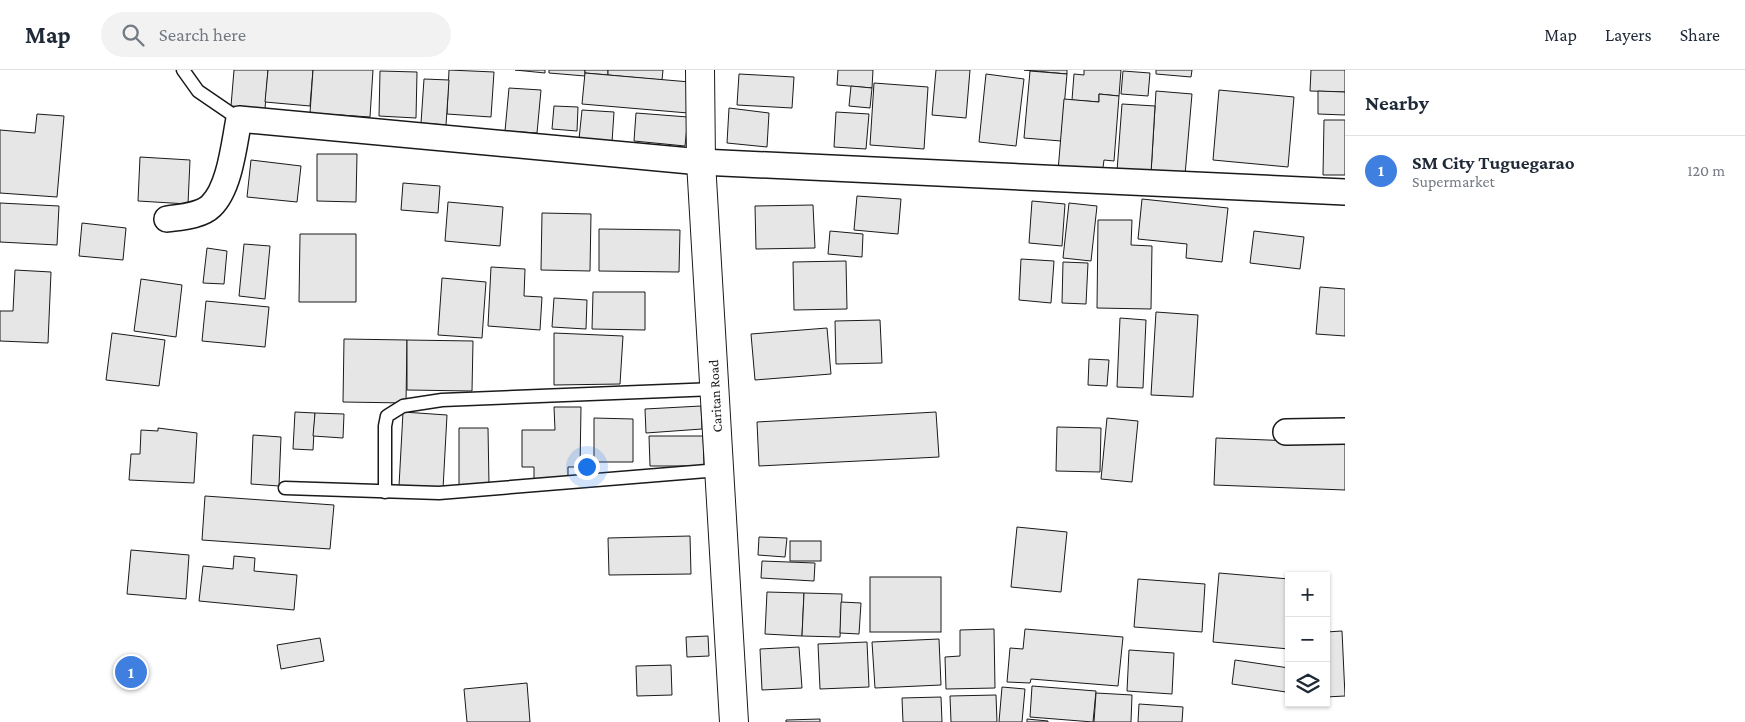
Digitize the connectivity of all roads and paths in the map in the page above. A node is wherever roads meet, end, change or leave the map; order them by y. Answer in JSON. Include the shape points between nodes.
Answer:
{"nodes":[{"id":1,"x":183,"y":70,"type":"edge"},
{"id":2,"x":700,"y":70,"type":"edge"},
{"id":3,"x":239,"y":119,"type":"junction"},
{"id":4,"x":701,"y":162,"type":"junction"},
{"id":5,"x":1345,"y":192,"type":"edge"},
{"id":6,"x":167,"y":219,"type":"dead end"},
{"id":7,"x":715,"y":389,"type":"junction"},
{"id":8,"x":1286,"y":432,"type":"dead end"},
{"id":9,"x":1345,"y":432,"type":"edge"},
{"id":10,"x":719,"y":470,"type":"junction"},
{"id":11,"x":285,"y":488,"type":"dead end"},
{"id":12,"x":385,"y":492,"type":"junction"},
{"id":13,"x":734,"y":722,"type":"edge"}],
"edges":[{"from":1,"to":3,"type":"lane","via":[[198,91]]},
{"from":2,"to":4,"type":"main road","name":"Caritan Road"},
{"from":3,"to":4,"type":"street"},
{"from":3,"to":6,"type":"street","via":[[224,187],[211,207],[194,215]]},
{"from":4,"to":5,"type":"street"},
{"from":4,"to":7,"type":"main road","name":"Caritan Road"},
{"from":7,"to":10,"type":"main road","name":"Caritan Road"},
{"from":7,"to":12,"type":"lane","via":[[442,400],[403,406],[387,416]]},
{"from":8,"to":9,"type":"street"},
{"from":10,"to":12,"type":"lane","via":[[439,493]]},
{"from":10,"to":13,"type":"main road","name":"Caritan Road"},
{"from":11,"to":12,"type":"lane"}]}
